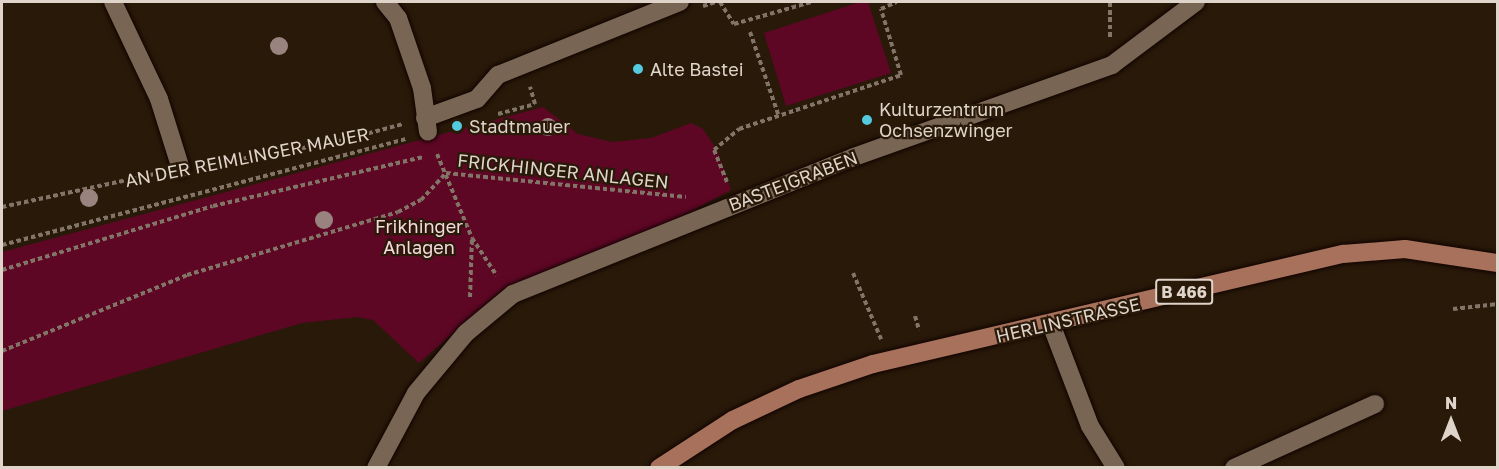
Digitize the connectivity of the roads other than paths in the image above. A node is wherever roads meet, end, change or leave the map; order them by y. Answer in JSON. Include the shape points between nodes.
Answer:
{"nodes":[{"id":1,"x":117,"y":2,"type":"edge"},
{"id":2,"x":385,"y":2,"type":"edge"},
{"id":3,"x":1196,"y":2,"type":"edge"},
{"id":4,"x":687,"y":6,"type":"edge"},
{"id":5,"x":180,"y":169,"type":"road end"},
{"id":6,"x":1497,"y":263,"type":"edge"},
{"id":7,"x":1051,"y":324,"type":"junction"},
{"id":8,"x":1375,"y":404,"type":"dead end"},
{"id":9,"x":375,"y":468,"type":"edge"},
{"id":10,"x":659,"y":468,"type":"edge"},
{"id":11,"x":1116,"y":468,"type":"edge"},
{"id":12,"x":1234,"y":468,"type":"edge"}],
"edges":[{"from":1,"to":5,"type":"street","via":[[159,99]]},
{"from":2,"to":4,"type":"street","via":[[398,18],[422,88],[422,129],[477,99],[498,75]]},
{"from":3,"to":9,"type":"street","name":"BASTEIGRABEN","via":[[1112,64],[732,204],[513,294],[466,333],[416,393]]},
{"from":6,"to":7,"type":"main road","name":"HERLINSTRASSE","number":"B 466","via":[[1405,249],[1343,254]]},
{"from":7,"to":10,"type":"main road","name":"HERLINSTRASSE","number":"B 466","via":[[890,360],[799,389],[700,438]]},
{"from":7,"to":11,"type":"street","via":[[1090,426]]},
{"from":8,"to":12,"type":"street"}]}
